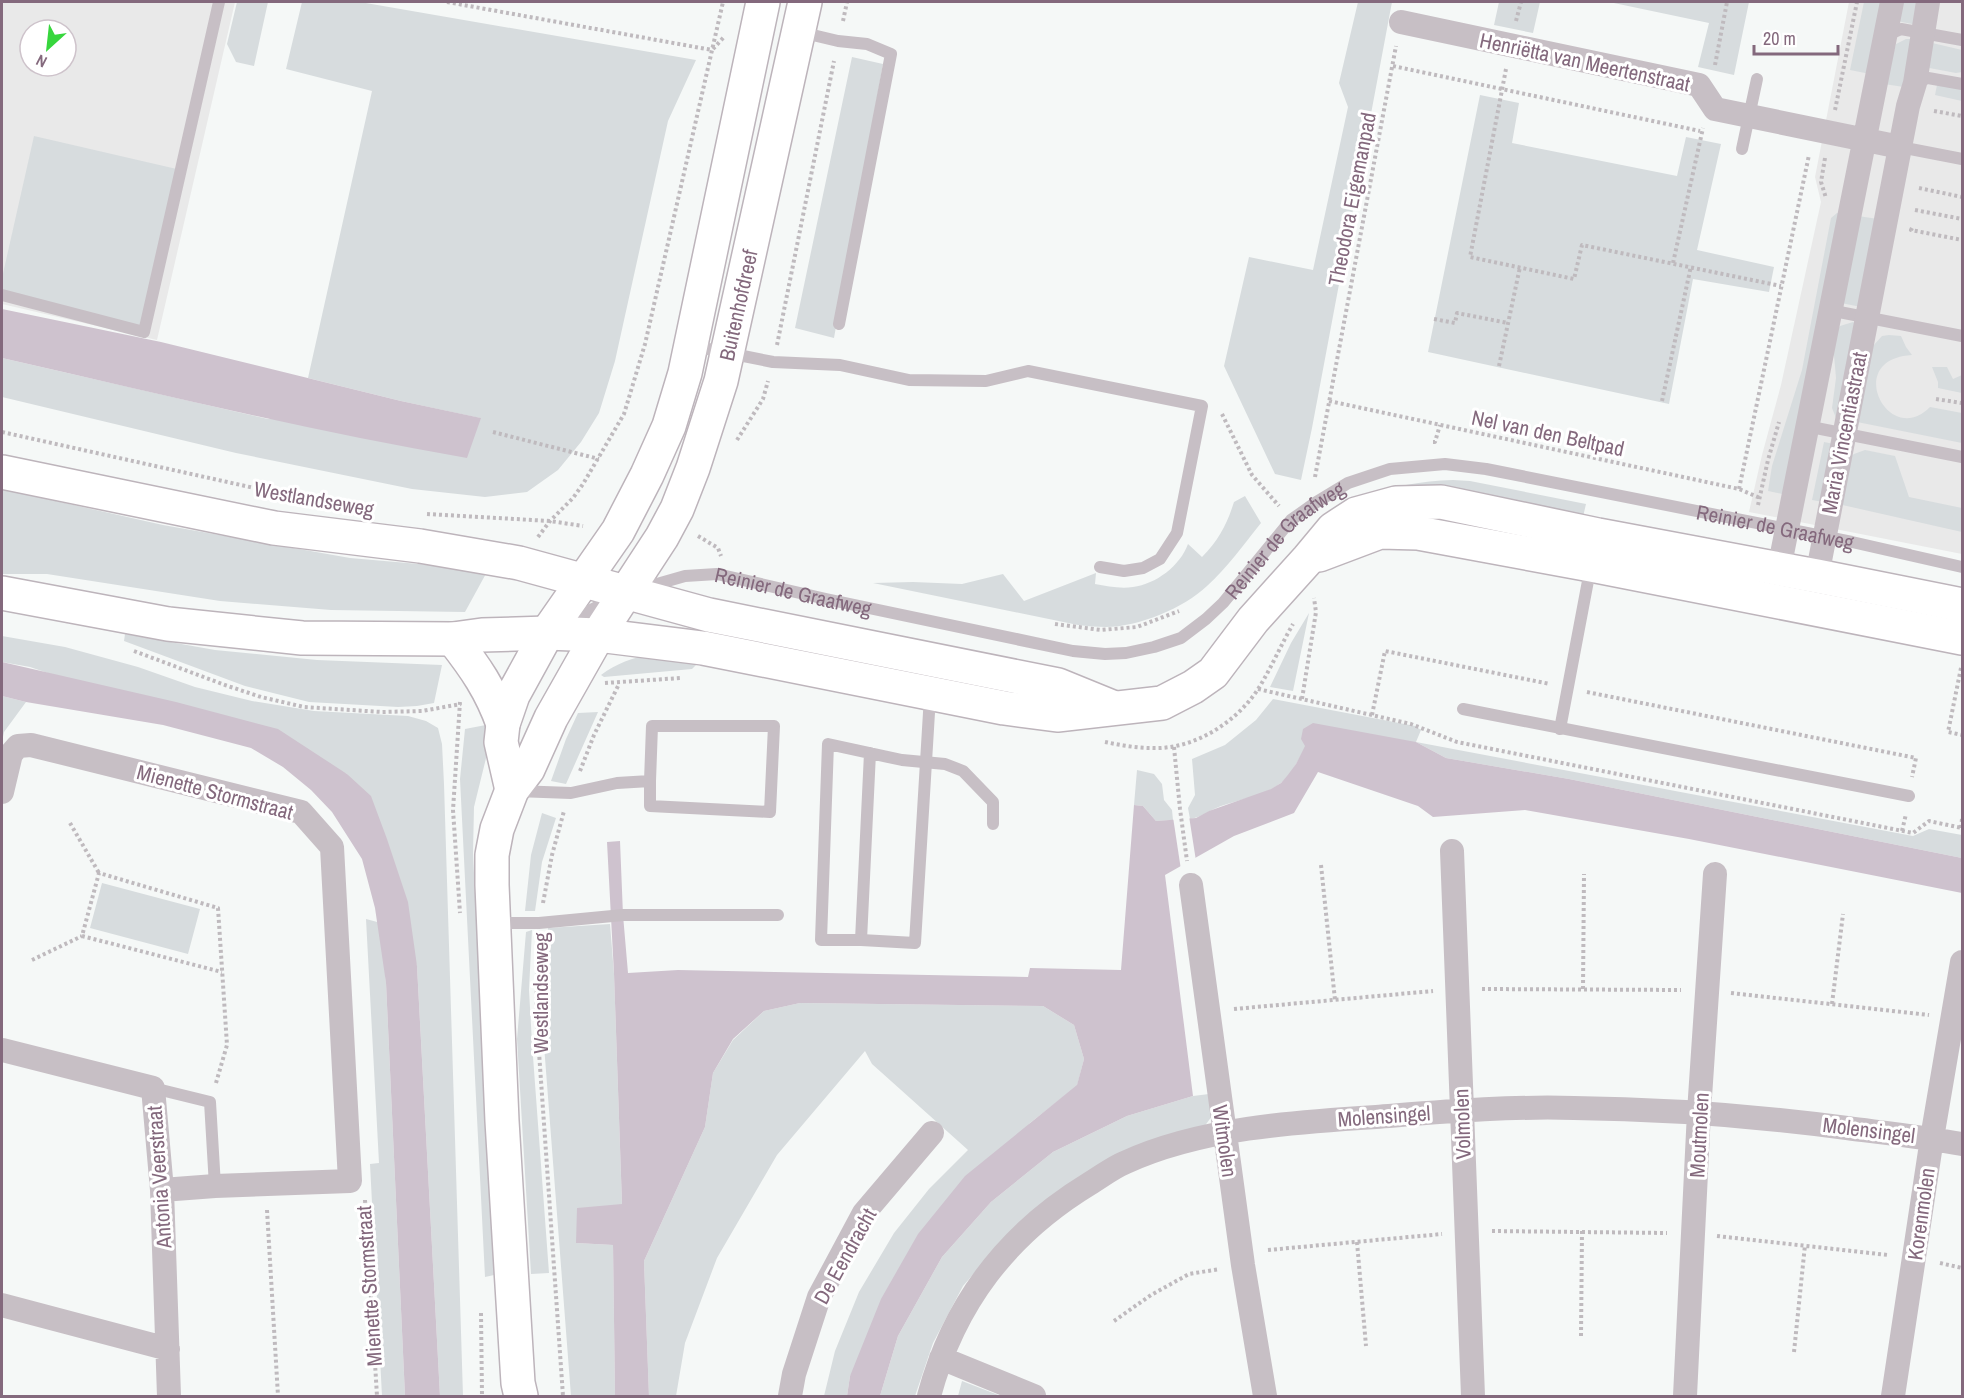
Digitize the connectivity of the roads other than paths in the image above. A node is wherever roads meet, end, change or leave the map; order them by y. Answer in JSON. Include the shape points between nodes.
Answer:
{"nodes":[{"id":1,"x":219,"y":2,"type":"edge"},
{"id":2,"x":763,"y":2,"type":"edge"},
{"id":3,"x":1892,"y":2,"type":"edge"},
{"id":4,"x":1928,"y":2,"type":"edge"},
{"id":5,"x":802,"y":16,"type":"edge"},
{"id":6,"x":1401,"y":22,"type":"road end"},
{"id":7,"x":1923,"y":33,"type":"junction"},
{"id":8,"x":1885,"y":36,"type":"junction"},
{"id":9,"x":1962,"y":40,"type":"edge"},
{"id":10,"x":1757,"y":79,"type":"dead end"},
{"id":11,"x":1915,"y":83,"type":"junction"},
{"id":12,"x":1962,"y":84,"type":"edge"},
{"id":13,"x":1749,"y":116,"type":"junction"},
{"id":14,"x":1864,"y":140,"type":"junction"},
{"id":15,"x":1743,"y":144,"type":"road end"},
{"id":16,"x":1900,"y":147,"type":"junction"},
{"id":17,"x":1962,"y":159,"type":"edge"},
{"id":18,"x":2,"y":295,"type":"edge"},
{"id":19,"x":1829,"y":310,"type":"junction"},
{"id":20,"x":1867,"y":317,"type":"junction"},
{"id":21,"x":839,"y":324,"type":"dead end"},
{"id":22,"x":1962,"y":336,"type":"edge"},
{"id":23,"x":691,"y":346,"type":"junction"},
{"id":24,"x":727,"y":352,"type":"junction"},
{"id":25,"x":1806,"y":426,"type":"junction"},
{"id":26,"x":1844,"y":434,"type":"junction"},
{"id":27,"x":1962,"y":457,"type":"edge"},
{"id":28,"x":2,"y":472,"type":"edge"},
{"id":29,"x":1787,"y":530,"type":"junction"},
{"id":30,"x":1824,"y":537,"type":"junction"},
{"id":31,"x":1594,"y":550,"type":"junction"},
{"id":32,"x":1100,"y":567,"type":"dead end"},
{"id":33,"x":1962,"y":567,"type":"edge"},
{"id":34,"x":1779,"y":569,"type":"junction"},
{"id":35,"x":1817,"y":576,"type":"junction"},
{"id":36,"x":585,"y":582,"type":"junction"},
{"id":37,"x":626,"y":592,"type":"junction"},
{"id":38,"x":2,"y":593,"type":"edge"},
{"id":39,"x":1790,"y":604,"type":"junction"},
{"id":40,"x":1962,"y":605,"type":"edge"},
{"id":41,"x":547,"y":633,"type":"junction"},
{"id":42,"x":598,"y":635,"type":"junction"},
{"id":43,"x":1962,"y":638,"type":"edge"},
{"id":44,"x":453,"y":639,"type":"junction"},
{"id":45,"x":933,"y":676,"type":"junction"},
{"id":46,"x":1463,"y":709,"type":"dead end"},
{"id":47,"x":503,"y":724,"type":"junction"},
{"id":48,"x":1560,"y":729,"type":"junction"},
{"id":49,"x":870,"y":753,"type":"junction"},
{"id":50,"x":925,"y":762,"type":"junction"},
{"id":51,"x":650,"y":781,"type":"junction"},
{"id":52,"x":512,"y":790,"type":"junction"},
{"id":53,"x":2,"y":792,"type":"edge"},
{"id":54,"x":1909,"y":796,"type":"road end"},
{"id":55,"x":993,"y":824,"type":"dead end"},
{"id":56,"x":1452,"y":851,"type":"dead end"},
{"id":57,"x":1715,"y":873,"type":"dead end"},
{"id":58,"x":1191,"y":885,"type":"road end"},
{"id":59,"x":778,"y":915,"type":"dead end"},
{"id":60,"x":494,"y":923,"type":"junction"},
{"id":61,"x":861,"y":940,"type":"junction"},
{"id":62,"x":1962,"y":962,"type":"edge"},
{"id":63,"x":2,"y":1050,"type":"edge"},
{"id":64,"x":153,"y":1088,"type":"junction"},
{"id":65,"x":1462,"y":1111,"type":"junction"},
{"id":66,"x":1699,"y":1112,"type":"junction"},
{"id":67,"x":932,"y":1133,"type":"dead end"},
{"id":68,"x":1224,"y":1133,"type":"junction"},
{"id":69,"x":1932,"y":1138,"type":"junction"},
{"id":70,"x":1962,"y":1144,"type":"edge"},
{"id":71,"x":215,"y":1186,"type":"junction"},
{"id":72,"x":162,"y":1191,"type":"junction"},
{"id":73,"x":2,"y":1305,"type":"edge"},
{"id":74,"x":168,"y":1349,"type":"junction"},
{"id":75,"x":941,"y":1358,"type":"junction"},
{"id":76,"x":1472,"y":1389,"type":"edge"},
{"id":77,"x":1685,"y":1391,"type":"edge"},
{"id":78,"x":518,"y":1392,"type":"edge"},
{"id":79,"x":169,"y":1396,"type":"edge"},
{"id":80,"x":790,"y":1396,"type":"edge"},
{"id":81,"x":929,"y":1396,"type":"edge"},
{"id":82,"x":1034,"y":1396,"type":"edge"},
{"id":83,"x":1265,"y":1396,"type":"edge"},
{"id":84,"x":1893,"y":1396,"type":"edge"}],
"edges":[{"from":1,"to":18,"type":"lane","via":[[144,332]]},
{"from":2,"to":23,"type":"main road","name":"Buitenhofdreef"},
{"from":3,"to":8,"type":"street","name":"Maria Vincentiastraat"},
{"from":4,"to":7,"type":"street","name":"Maria Vincentiastraat"},
{"from":5,"to":21,"type":"lane","via":[[838,41],[867,44],[891,54]]},
{"from":5,"to":24,"type":"main road","name":"Buitenhofdreef"},
{"from":6,"to":13,"type":"street","name":"Henriëtta van Meertenstraat","via":[[1699,85],[1715,109]]},
{"from":7,"to":8,"type":"lane","via":[[1900,29]]},
{"from":7,"to":9,"type":"lane"},
{"from":7,"to":11,"type":"street","name":"Maria Vincentiastraat"},
{"from":8,"to":14,"type":"street","name":"Maria Vincentiastraat"},
{"from":10,"to":13,"type":"lane"},
{"from":11,"to":12,"type":"lane","via":[[1928,78]]},
{"from":11,"to":16,"type":"street","name":"Maria Vincentiastraat"},
{"from":13,"to":14,"type":"street","name":"Henriëtta van Meertenstraat"},
{"from":13,"to":15,"type":"lane"},
{"from":14,"to":16,"type":"street","name":"Henriëtta van Meertenstraat"},
{"from":14,"to":19,"type":"street","name":"Maria Vincentiastraat"},
{"from":16,"to":17,"type":"lane"},
{"from":16,"to":20,"type":"street","name":"Maria Vincentiastraat"},
{"from":19,"to":20,"type":"lane"},
{"from":19,"to":25,"type":"street","name":"Maria Vincentiastraat"},
{"from":20,"to":22,"type":"lane"},
{"from":20,"to":26,"type":"street","name":"Maria Vincentiastraat"},
{"from":23,"to":24,"type":"lane"},
{"from":23,"to":36,"type":"main road","name":"Buitenhofdreef","via":[[669,426],[647,475]]},
{"from":24,"to":32,"type":"lane","via":[[773,362],[840,366],[909,380],[986,381],[1028,371],[1202,406],[1177,533],[1160,559],[1143,568],[1124,571]]},
{"from":24,"to":37,"type":"main road","name":"Buitenhofdreef","via":[[721,381],[677,509]]},
{"from":25,"to":26,"type":"lane"},
{"from":25,"to":29,"type":"street","name":"Maria Vincentiastraat"},
{"from":26,"to":27,"type":"lane"},
{"from":26,"to":30,"type":"street","name":"Maria Vincentiastraat"},
{"from":28,"to":36,"type":"main road","name":"Westlandseweg","via":[[274,528],[519,563]]},
{"from":29,"to":30,"type":"lane","name":"Reinier de Graafweg"},
{"from":29,"to":34,"type":"street","name":"Maria Vincentiastraat"},
{"from":29,"to":37,"type":"lane","name":"Reinier de Graafweg","via":[[1486,469],[1445,464],[1390,469],[1348,483],[1292,520],[1223,603],[1181,638],[1154,647],[1105,654],[1072,651],[717,574],[685,576]]},
{"from":30,"to":33,"type":"lane","name":"Reinier de Graafweg"},
{"from":30,"to":35,"type":"street","name":"Maria Vincentiastraat"},
{"from":31,"to":34,"type":"main road","name":"Reinier de Graafweg"},
{"from":31,"to":39,"type":"main road","name":"Reinier de Graafweg","via":[[1711,590]]},
{"from":31,"to":45,"type":"main road","name":"Reinier de Graafweg","via":[[1441,502],[1396,503],[1356,514],[1333,529],[1253,620],[1213,673],[1162,703],[1057,715],[1004,708]]},
{"from":31,"to":48,"type":"lane"},
{"from":34,"to":35,"type":"main road","name":"Reinier de Graafweg"},
{"from":34,"to":39,"type":"street","name":"Maria Vincentiastraat"},
{"from":35,"to":39,"type":"street"},
{"from":35,"to":40,"type":"main road","name":"Reinier de Graafweg"},
{"from":36,"to":37,"type":"main road","name":"Reinier de Graafweg"},
{"from":36,"to":41,"type":"main road"},
{"from":37,"to":41,"type":"lane","name":"Reinier de Graafweg"},
{"from":37,"to":42,"type":"main road","name":"Westlandseweg"},
{"from":37,"to":45,"type":"main road","name":"Reinier de Graafweg"},
{"from":38,"to":44,"type":"main road","via":[[168,624],[302,638]]},
{"from":39,"to":43,"type":"main road","name":"Reinier de Graafweg"},
{"from":41,"to":42,"type":"main road","name":"Reinier de Graafweg"},
{"from":41,"to":44,"type":"main road"},
{"from":41,"to":47,"type":"main road","via":[[513,695]]},
{"from":42,"to":45,"type":"main road","name":"Reinier de Graafweg"},
{"from":42,"to":52,"type":"main road","name":"Westlandseweg","via":[[551,718],[528,769]]},
{"from":44,"to":47,"type":"main road","via":[[494,699]]},
{"from":45,"to":50,"type":"lane"},
{"from":46,"to":48,"type":"lane"},
{"from":47,"to":52,"type":"main road","via":[[501,742]]},
{"from":48,"to":54,"type":"lane"},
{"from":49,"to":50,"type":"lane"},
{"from":49,"to":61,"type":"lane"},
{"from":49,"to":61,"type":"lane","via":[[828,744],[821,940]]},
{"from":50,"to":55,"type":"lane","via":[[963,771],[993,802]]},
{"from":50,"to":61,"type":"lane","via":[[915,943]]},
{"from":51,"to":51,"type":"lane","via":[[650,806],[770,812],[774,726],[652,726]]},
{"from":51,"to":52,"type":"lane","via":[[571,793]]},
{"from":52,"to":60,"type":"main road","name":"Westlandseweg","via":[[492,855]]},
{"from":53,"to":71,"type":"street","name":"Mienette Stormstraat","via":[[11,754],[18,746],[31,744],[301,812],[333,847],[350,1181]]},
{"from":56,"to":65,"type":"street","name":"Volmolen"},
{"from":57,"to":66,"type":"street","name":"Moutmolen"},
{"from":58,"to":68,"type":"street","name":"Witmolen"},
{"from":59,"to":60,"type":"lane","via":[[623,915]]},
{"from":60,"to":78,"type":"main road","name":"Westlandseweg"},
{"from":62,"to":69,"type":"street","name":"Korenmolen"},
{"from":63,"to":64,"type":"street","name":"Antonia Veerstraat"},
{"from":64,"to":71,"type":"lane","via":[[210,1102]]},
{"from":64,"to":72,"type":"street","name":"Antonia Veerstraat"},
{"from":65,"to":66,"type":"street","name":"Molensingel","via":[[1571,1108]]},
{"from":65,"to":68,"type":"street","name":"Molensingel","via":[[1329,1120]]},
{"from":65,"to":76,"type":"street","name":"Volmolen"},
{"from":66,"to":69,"type":"street","name":"Molensingel"},
{"from":66,"to":77,"type":"street","name":"Moutmolen"},
{"from":67,"to":80,"type":"street","name":"De Eendracht","via":[[864,1213],[819,1297]]},
{"from":68,"to":75,"type":"street","name":"Molensingel","via":[[1163,1147],[1122,1164],[1065,1198],[1025,1232],[984,1276],[955,1323]]},
{"from":68,"to":83,"type":"street","name":"Witmolen"},
{"from":69,"to":70,"type":"street","name":"Molensingel"},
{"from":69,"to":84,"type":"street","name":"Korenmolen"},
{"from":71,"to":72,"type":"street","name":"Mienette Stormstraat"},
{"from":72,"to":74,"type":"street","name":"Antonia Veerstraat"},
{"from":73,"to":74,"type":"street"},
{"from":74,"to":79,"type":"street","name":"Antonia Veerstraat"},
{"from":75,"to":81,"type":"street","name":"Molensingel"},
{"from":75,"to":82,"type":"street"}]}
